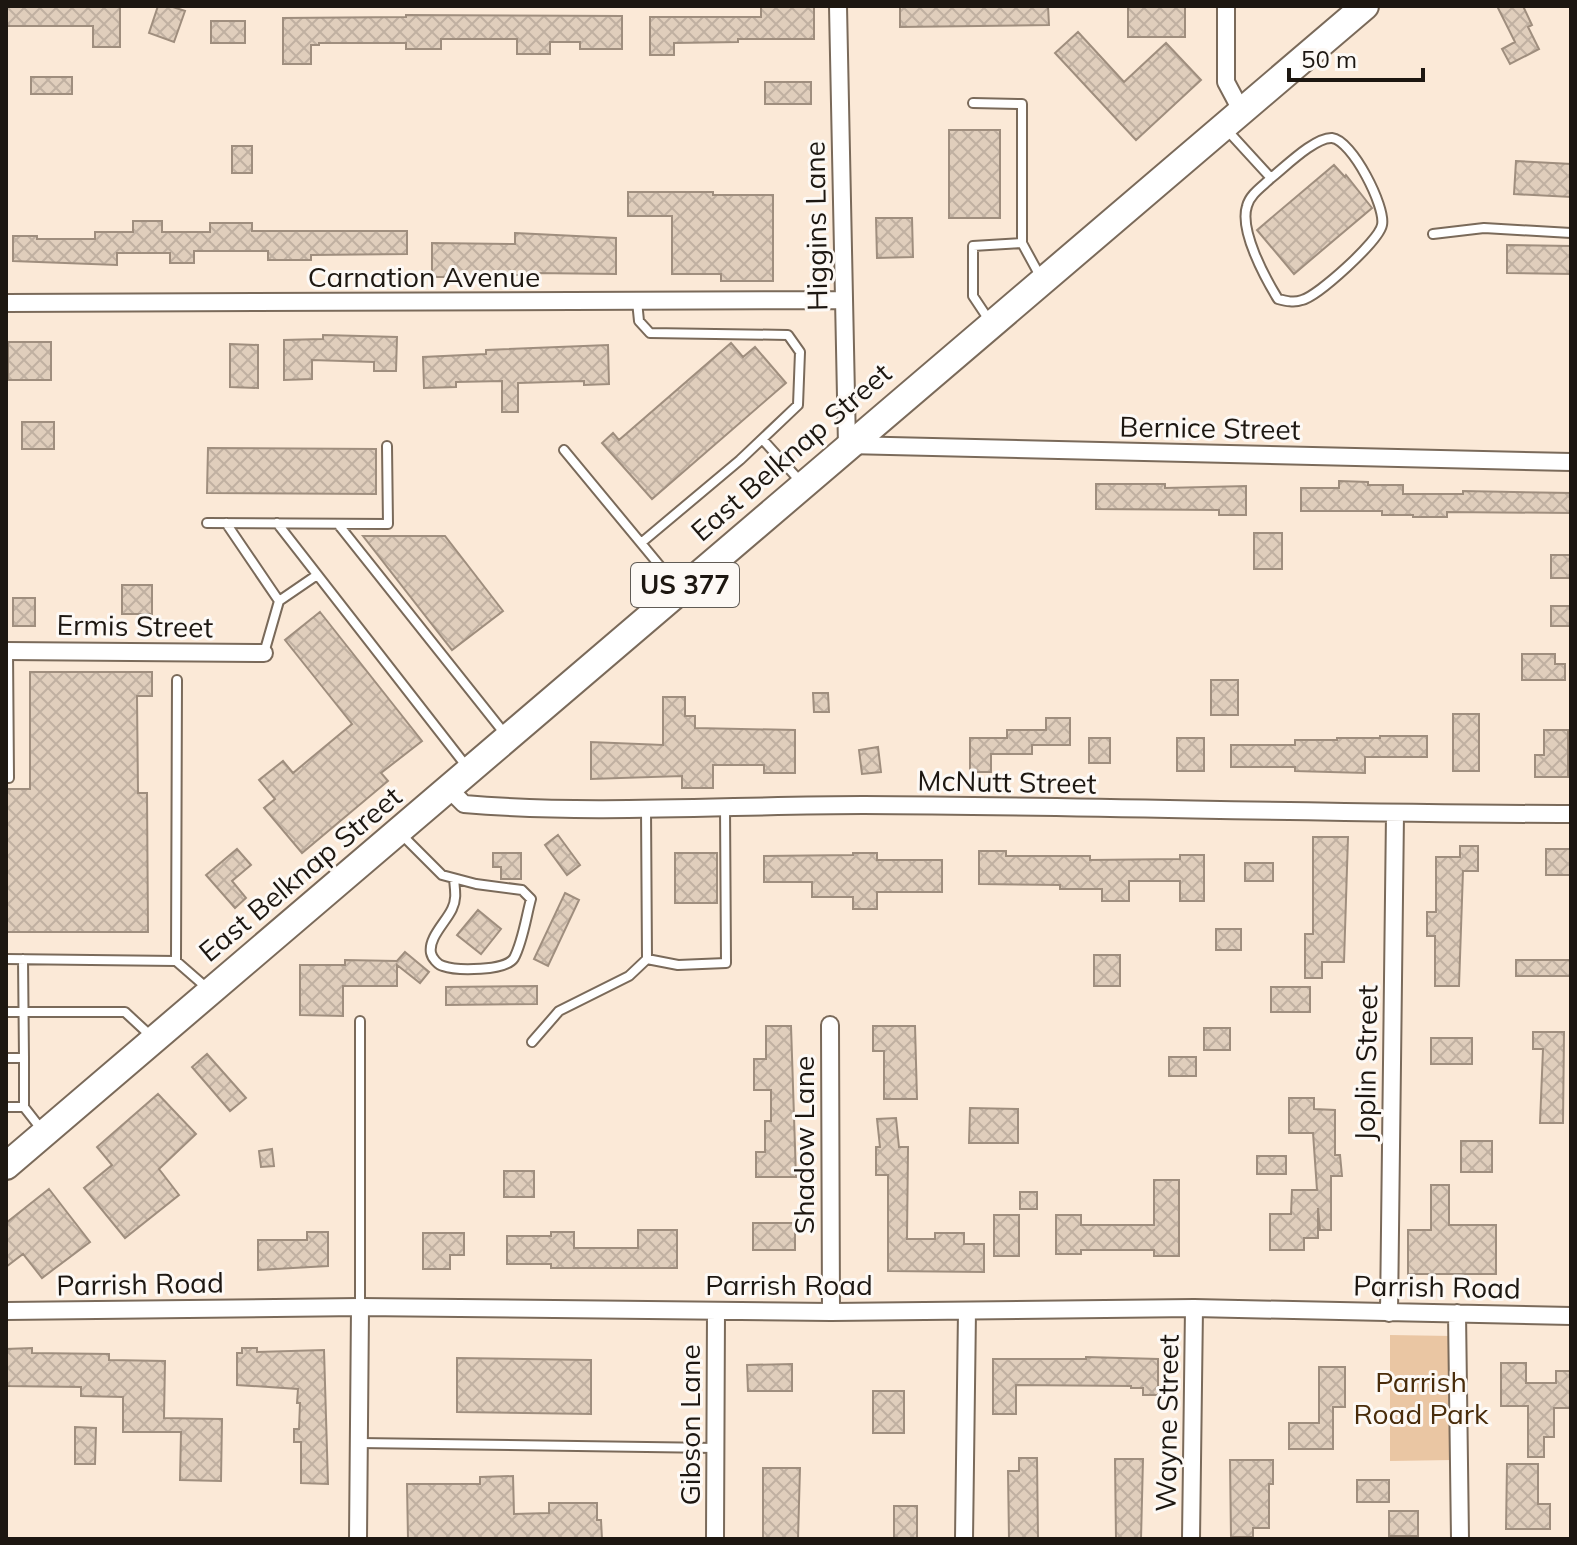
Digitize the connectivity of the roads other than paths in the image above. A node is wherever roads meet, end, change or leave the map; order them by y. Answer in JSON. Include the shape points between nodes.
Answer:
{"nodes":[{"id":1,"x":838,"y":6,"type":"edge"},
{"id":2,"x":1226,"y":6,"type":"edge"},
{"id":3,"x":1365,"y":6,"type":"edge"},
{"id":4,"x":973,"y":103,"type":"dead end"},
{"id":5,"x":1233,"y":119,"type":"junction"},
{"id":6,"x":1271,"y":178,"type":"junction"},
{"id":7,"x":1571,"y":233,"type":"edge"},
{"id":8,"x":1433,"y":234,"type":"dead end"},
{"id":9,"x":1022,"y":243,"type":"junction"},
{"id":10,"x":1042,"y":280,"type":"junction"},
{"id":11,"x":843,"y":300,"type":"junction"},
{"id":12,"x":637,"y":301,"type":"junction"},
{"id":13,"x":6,"y":303,"type":"edge"},
{"id":14,"x":991,"y":323,"type":"junction"},
{"id":15,"x":763,"y":440,"type":"junction"},
{"id":16,"x":847,"y":445,"type":"junction"},
{"id":17,"x":387,"y":446,"type":"dead end"},
{"id":18,"x":564,"y":450,"type":"dead end"},
{"id":19,"x":1571,"y":462,"type":"edge"},
{"id":20,"x":802,"y":484,"type":"junction"},
{"id":21,"x":207,"y":523,"type":"dead end"},
{"id":22,"x":226,"y":523,"type":"junction"},
{"id":23,"x":277,"y":523,"type":"junction"},
{"id":24,"x":338,"y":524,"type":"junction"},
{"id":25,"x":641,"y":543,"type":"junction"},
{"id":26,"x":317,"y":575,"type":"junction"},
{"id":27,"x":679,"y":590,"type":"junction"},
{"id":28,"x":279,"y":601,"type":"junction"},
{"id":29,"x":7,"y":651,"type":"edge"},
{"id":30,"x":264,"y":653,"type":"joint"},
{"id":31,"x":177,"y":680,"type":"dead end"},
{"id":32,"x":508,"y":738,"type":"junction"},
{"id":33,"x":470,"y":771,"type":"junction"},
{"id":34,"x":6,"y":778,"type":"edge"},
{"id":35,"x":449,"y":789,"type":"junction"},
{"id":36,"x":725,"y":807,"type":"junction"},
{"id":37,"x":646,"y":808,"type":"junction"},
{"id":38,"x":1395,"y":814,"type":"junction"},
{"id":39,"x":1571,"y":814,"type":"edge"},
{"id":40,"x":399,"y":831,"type":"junction"},
{"id":41,"x":454,"y":879,"type":"junction"},
{"id":42,"x":6,"y":959,"type":"edge"},
{"id":43,"x":23,"y":959,"type":"junction"},
{"id":44,"x":647,"y":959,"type":"junction"},
{"id":45,"x":176,"y":961,"type":"junction"},
{"id":46,"x":211,"y":992,"type":"junction"},
{"id":47,"x":6,"y":1012,"type":"edge"},
{"id":48,"x":23,"y":1012,"type":"junction"},
{"id":49,"x":360,"y":1021,"type":"dead end"},
{"id":50,"x":830,"y":1025,"type":"dead end"},
{"id":51,"x":155,"y":1040,"type":"junction"},
{"id":52,"x":532,"y":1042,"type":"dead end"},
{"id":53,"x":6,"y":1058,"type":"edge"},
{"id":54,"x":24,"y":1058,"type":"junction"},
{"id":55,"x":6,"y":1107,"type":"edge"},
{"id":56,"x":24,"y":1107,"type":"junction"},
{"id":57,"x":45,"y":1133,"type":"junction"},
{"id":58,"x":6,"y":1166,"type":"edge"},
{"id":59,"x":360,"y":1307,"type":"junction"},
{"id":60,"x":1194,"y":1308,"type":"junction"},
{"id":61,"x":6,"y":1311,"type":"edge"},
{"id":62,"x":716,"y":1311,"type":"junction"},
{"id":63,"x":967,"y":1311,"type":"junction"},
{"id":64,"x":831,"y":1312,"type":"junction"},
{"id":65,"x":1389,"y":1313,"type":"junction"},
{"id":66,"x":1457,"y":1313,"type":"junction"},
{"id":67,"x":1571,"y":1316,"type":"edge"},
{"id":68,"x":359,"y":1443,"type":"junction"},
{"id":69,"x":716,"y":1448,"type":"junction"},
{"id":70,"x":358,"y":1539,"type":"edge"},
{"id":71,"x":715,"y":1539,"type":"edge"},
{"id":72,"x":964,"y":1539,"type":"edge"},
{"id":73,"x":1191,"y":1539,"type":"edge"},
{"id":74,"x":1460,"y":1539,"type":"edge"}],
"edges":[{"from":1,"to":11,"type":"street","name":"Higgins Lane"},
{"from":2,"to":5,"type":"street","via":[[1226,82]]},
{"from":3,"to":5,"type":"main road","name":"East Belknap Street","number":"US 377"},
{"from":4,"to":9,"type":"lane","via":[[1022,104]]},
{"from":5,"to":6,"type":"lane"},
{"from":5,"to":10,"type":"main road","name":"East Belknap Street","number":"US 377"},
{"from":6,"to":6,"type":"lane","via":[[1247,204],[1249,235],[1278,299],[1304,300],[1337,277],[1380,232],[1381,203],[1350,151],[1331,138],[1316,142]]},
{"from":7,"to":8,"type":"lane","via":[[1484,228]]},
{"from":9,"to":10,"type":"lane"},
{"from":9,"to":14,"type":"lane","via":[[973,246],[973,296]]},
{"from":10,"to":14,"type":"main road","name":"East Belknap Street","number":"US 377"},
{"from":11,"to":12,"type":"street","name":"Carnation Avenue"},
{"from":11,"to":16,"type":"street","name":"Higgins Lane"},
{"from":12,"to":13,"type":"street","name":"Carnation Avenue"},
{"from":12,"to":15,"type":"lane","via":[[639,321],[650,333],[788,335],[800,352],[798,405]]},
{"from":14,"to":16,"type":"main road","name":"East Belknap Street","number":"US 377"},
{"from":15,"to":20,"type":"lane"},
{"from":15,"to":25,"type":"lane"},
{"from":16,"to":19,"type":"street","name":"Bernice Street"},
{"from":16,"to":20,"type":"main road","name":"East Belknap Street","number":"US 377"},
{"from":17,"to":24,"type":"lane","via":[[388,524]]},
{"from":18,"to":25,"type":"lane"},
{"from":20,"to":27,"type":"main road","name":"East Belknap Street","number":"US 377"},
{"from":21,"to":22,"type":"lane"},
{"from":22,"to":23,"type":"lane"},
{"from":22,"to":28,"type":"lane"},
{"from":23,"to":24,"type":"lane"},
{"from":23,"to":26,"type":"lane"},
{"from":24,"to":32,"type":"lane"},
{"from":25,"to":27,"type":"lane"},
{"from":26,"to":28,"type":"lane"},
{"from":26,"to":33,"type":"lane"},
{"from":27,"to":32,"type":"main road","name":"East Belknap Street","number":"US 377"},
{"from":28,"to":30,"type":"lane"},
{"from":29,"to":30,"type":"street","name":"Ermis Street"},
{"from":29,"to":34,"type":"lane"},
{"from":31,"to":45,"type":"lane"},
{"from":32,"to":33,"type":"main road","name":"East Belknap Street","number":"US 377"},
{"from":33,"to":35,"type":"main road","name":"East Belknap Street","number":"US 377"},
{"from":35,"to":37,"type":"street","name":"McNutt Street","via":[[464,804]]},
{"from":35,"to":40,"type":"main road","name":"East Belknap Street","number":"US 377"},
{"from":36,"to":37,"type":"street","name":"McNutt Street"},
{"from":36,"to":38,"type":"street","name":"McNutt Street"},
{"from":36,"to":44,"type":"lane","via":[[726,963],[678,965]]},
{"from":37,"to":44,"type":"lane"},
{"from":38,"to":39,"type":"street","name":"McNutt Street"},
{"from":38,"to":65,"type":"street","name":"Joplin Street"},
{"from":40,"to":41,"type":"lane","via":[[442,875]]},
{"from":40,"to":46,"type":"main road","name":"East Belknap Street","number":"US 377"},
{"from":41,"to":41,"type":"lane","via":[[522,890],[531,899],[513,960],[506,966],[444,966],[435,961],[432,942],[453,908]]},
{"from":42,"to":43,"type":"lane"},
{"from":43,"to":45,"type":"lane"},
{"from":43,"to":48,"type":"lane"},
{"from":44,"to":52,"type":"lane","via":[[629,976],[559,1011]]},
{"from":45,"to":46,"type":"lane"},
{"from":46,"to":51,"type":"main road","name":"East Belknap Street","number":"US 377"},
{"from":47,"to":48,"type":"lane"},
{"from":48,"to":51,"type":"lane","via":[[125,1012]]},
{"from":48,"to":54,"type":"lane"},
{"from":49,"to":59,"type":"lane"},
{"from":50,"to":64,"type":"street","name":"Shadow Lane"},
{"from":51,"to":57,"type":"main road","name":"East Belknap Street","number":"US 377"},
{"from":53,"to":54,"type":"lane"},
{"from":54,"to":56,"type":"lane"},
{"from":55,"to":56,"type":"lane"},
{"from":56,"to":57,"type":"lane"},
{"from":57,"to":58,"type":"main road","name":"East Belknap Street","number":"US 377"},
{"from":59,"to":61,"type":"street","name":"Parrish Road"},
{"from":59,"to":62,"type":"street","name":"Parrish Road"},
{"from":59,"to":68,"type":"street"},
{"from":60,"to":63,"type":"street","name":"Parrish Road"},
{"from":60,"to":65,"type":"street","name":"Parrish Road"},
{"from":60,"to":73,"type":"street","name":"Wayne Street"},
{"from":62,"to":64,"type":"street","name":"Parrish Road"},
{"from":62,"to":69,"type":"street","name":"Gibson Lane"},
{"from":63,"to":64,"type":"street","name":"Parrish Road"},
{"from":63,"to":72,"type":"street"},
{"from":65,"to":66,"type":"street","name":"Parrish Road"},
{"from":66,"to":67,"type":"street","name":"Parrish Road"},
{"from":66,"to":74,"type":"street"},
{"from":68,"to":69,"type":"lane"},
{"from":68,"to":70,"type":"street"},
{"from":69,"to":71,"type":"street","name":"Gibson Lane"}]}
